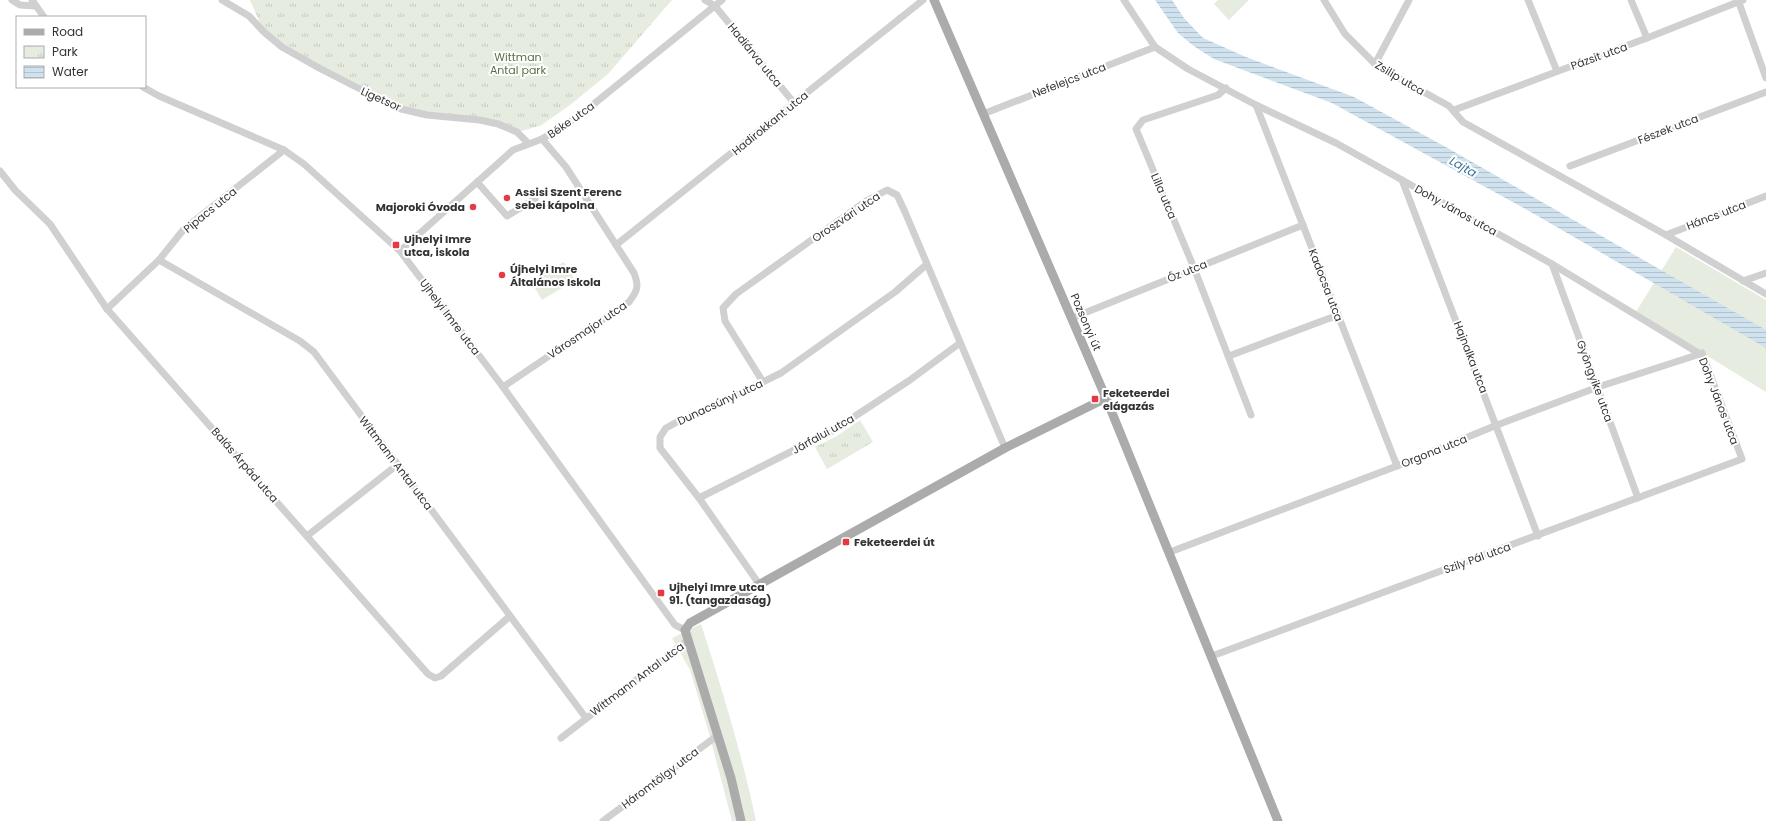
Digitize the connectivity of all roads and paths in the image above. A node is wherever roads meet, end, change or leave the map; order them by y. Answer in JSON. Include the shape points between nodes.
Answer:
{"nodes":[{"id":1,"x":12,"y":0,"type":"edge"},
{"id":2,"x":222,"y":0,"type":"edge"},
{"id":3,"x":705,"y":0,"type":"edge"},
{"id":4,"x":722,"y":0,"type":"edge"},
{"id":5,"x":923,"y":0,"type":"edge"},
{"id":6,"x":934,"y":0,"type":"edge"},
{"id":7,"x":1124,"y":0,"type":"edge"},
{"id":8,"x":1324,"y":0,"type":"edge"},
{"id":9,"x":1409,"y":0,"type":"edge"},
{"id":10,"x":1528,"y":0,"type":"edge"},
{"id":11,"x":1631,"y":0,"type":"edge"},
{"id":12,"x":1740,"y":1,"type":"edge"},
{"id":13,"x":34,"y":3,"type":"edge"},
{"id":14,"x":715,"y":6,"type":"junction"},
{"id":15,"x":43,"y":16,"type":"edge"},
{"id":16,"x":1647,"y":38,"type":"junction"},
{"id":17,"x":1155,"y":47,"type":"junction"},
{"id":18,"x":1375,"y":64,"type":"junction"},
{"id":19,"x":1557,"y":71,"type":"junction"},
{"id":20,"x":1766,"y":78,"type":"edge"},
{"id":21,"x":145,"y":88,"type":"edge"},
{"id":22,"x":1226,"y":88,"type":"junction"},
{"id":23,"x":1766,"y":92,"type":"edge"},
{"id":24,"x":794,"y":103,"type":"junction"},
{"id":25,"x":1256,"y":104,"type":"junction"},
{"id":26,"x":1454,"y":110,"type":"junction"},
{"id":27,"x":983,"y":114,"type":"junction"},
{"id":28,"x":542,"y":139,"type":"junction"},
{"id":29,"x":528,"y":143,"type":"junction"},
{"id":30,"x":284,"y":150,"type":"junction"},
{"id":31,"x":1570,"y":166,"type":"dead end"},
{"id":32,"x":0,"y":171,"type":"edge"},
{"id":33,"x":1402,"y":180,"type":"junction"},
{"id":34,"x":477,"y":182,"type":"junction"},
{"id":35,"x":1766,"y":196,"type":"edge"},
{"id":36,"x":535,"y":199,"type":"dead end"},
{"id":37,"x":1303,"y":226,"type":"junction"},
{"id":38,"x":1666,"y":235,"type":"junction"},
{"id":39,"x":616,"y":245,"type":"junction"},
{"id":40,"x":400,"y":251,"type":"junction"},
{"id":41,"x":159,"y":260,"type":"junction"},
{"id":42,"x":1552,"y":264,"type":"junction"},
{"id":43,"x":926,"y":265,"type":"junction"},
{"id":44,"x":1194,"y":268,"type":"junction"},
{"id":45,"x":1766,"y":273,"type":"edge"},
{"id":46,"x":1743,"y":281,"type":"junction"},
{"id":47,"x":1766,"y":294,"type":"edge"},
{"id":48,"x":107,"y":309,"type":"junction"},
{"id":49,"x":1338,"y":315,"type":"junction"},
{"id":50,"x":1072,"y":318,"type":"junction"},
{"id":51,"x":960,"y":343,"type":"junction"},
{"id":52,"x":1700,"y":354,"type":"junction"},
{"id":53,"x":1229,"y":356,"type":"junction"},
{"id":54,"x":763,"y":382,"type":"junction"},
{"id":55,"x":503,"y":387,"type":"junction"},
{"id":56,"x":1598,"y":387,"type":"junction"},
{"id":57,"x":1106,"y":398,"type":"junction"},
{"id":58,"x":1251,"y":415,"type":"dead end"},
{"id":59,"x":1497,"y":425,"type":"junction"},
{"id":60,"x":1005,"y":448,"type":"junction"},
{"id":61,"x":1742,"y":460,"type":"joint"},
{"id":62,"x":397,"y":464,"type":"junction"},
{"id":63,"x":1397,"y":466,"type":"junction"},
{"id":64,"x":699,"y":498,"type":"junction"},
{"id":65,"x":1638,"y":498,"type":"junction"},
{"id":66,"x":307,"y":536,"type":"junction"},
{"id":67,"x":1538,"y":536,"type":"junction"},
{"id":68,"x":1170,"y":552,"type":"junction"},
{"id":69,"x":759,"y":584,"type":"junction"},
{"id":70,"x":510,"y":616,"type":"junction"},
{"id":71,"x":685,"y":630,"type":"junction"},
{"id":72,"x":688,"y":640,"type":"junction"},
{"id":73,"x":1212,"y":656,"type":"junction"},
{"id":74,"x":586,"y":718,"type":"junction"},
{"id":75,"x":718,"y":735,"type":"junction"},
{"id":76,"x":561,"y":738,"type":"dead end"},
{"id":77,"x":603,"y":821,"type":"edge"},
{"id":78,"x":741,"y":821,"type":"edge"},
{"id":79,"x":1278,"y":821,"type":"edge"}],
"edges":[{"from":1,"to":13,"type":"street","via":[[20,5]]},
{"from":2,"to":29,"type":"street","name":"Ligetsor","via":[[249,16],[282,47],[397,108],[427,115],[498,124],[517,132]]},
{"from":3,"to":14,"type":"street","name":"Hadiárva utca"},
{"from":4,"to":14,"type":"street","name":"Béke utca"},
{"from":5,"to":24,"type":"street","name":"Hadirokkant utca"},
{"from":6,"to":27,"type":"main road","name":"Pozsonyi út"},
{"from":7,"to":17,"type":"street","name":"Dohy János utca"},
{"from":8,"to":18,"type":"street","name":"Zsilip utca","via":[[1345,34]]},
{"from":9,"to":18,"type":"street"},
{"from":10,"to":19,"type":"street"},
{"from":11,"to":16,"type":"street"},
{"from":12,"to":16,"type":"street","name":"Pázsit utca"},
{"from":12,"to":20,"type":"street"},
{"from":13,"to":15,"type":"street"},
{"from":14,"to":24,"type":"street","name":"Hadiárva utca"},
{"from":14,"to":28,"type":"street","name":"Béke utca","via":[[579,116]]},
{"from":16,"to":19,"type":"street","name":"Pázsit utca"},
{"from":17,"to":22,"type":"street","name":"Dohy János utca","via":[[1188,69]]},
{"from":17,"to":27,"type":"street","name":"Nefelejcs utca"},
{"from":18,"to":26,"type":"street","name":"Zsilip utca"},
{"from":19,"to":26,"type":"street","name":"Pázsit utca"},
{"from":21,"to":30,"type":"street","name":"Ujhelyi Imre utca"},
{"from":22,"to":25,"type":"street","name":"Dohy János utca"},
{"from":22,"to":44,"type":"street","name":"Lilla utca","via":[[1218,95],[1143,120],[1136,129]]},
{"from":23,"to":31,"type":"street","name":"Fészek utca"},
{"from":24,"to":39,"type":"street","name":"Hadirokkant utca"},
{"from":25,"to":33,"type":"street","name":"Dohy János utca","via":[[1336,143]]},
{"from":25,"to":37,"type":"street","name":"Kadocsa utca"},
{"from":26,"to":38,"type":"street","name":"Zsilip utca","via":[[1464,122]]},
{"from":27,"to":50,"type":"main road","name":"Pozsonyi út"},
{"from":28,"to":29,"type":"street","name":"Béke utca"},
{"from":28,"to":39,"type":"street","name":"Városmajor utca","via":[[566,168]]},
{"from":29,"to":34,"type":"street","name":"Béke utca","via":[[513,150]]},
{"from":30,"to":40,"type":"street","name":"Ujhelyi Imre utca","via":[[304,164]]},
{"from":30,"to":41,"type":"street","name":"Pipacs utca","via":[[184,230]]},
{"from":32,"to":48,"type":"street","name":"Balás Árpád utca","via":[[15,190],[50,224]]},
{"from":33,"to":42,"type":"street","name":"Dohy János utca"},
{"from":33,"to":59,"type":"street","name":"Hajnalka utca"},
{"from":34,"to":36,"type":"street","via":[[507,216]]},
{"from":34,"to":40,"type":"street","name":"Béke utca"},
{"from":35,"to":38,"type":"street","name":"Háncs utca"},
{"from":37,"to":44,"type":"street","name":"Őz utca"},
{"from":37,"to":49,"type":"street","name":"Kadocsa utca"},
{"from":38,"to":46,"type":"street","name":"Zsilip utca"},
{"from":39,"to":55,"type":"street","name":"Városmajor utca","via":[[634,272],[638,283],[636,293],[630,302]]},
{"from":40,"to":55,"type":"street","name":"Ujhelyi Imre utca"},
{"from":41,"to":48,"type":"street","name":"Pipacs utca"},
{"from":41,"to":62,"type":"street","name":"Wittmann Antal utca","via":[[300,341],[314,352]]},
{"from":42,"to":52,"type":"street","name":"Dohy János utca"},
{"from":42,"to":56,"type":"street","name":"Gyöngyike utca"},
{"from":43,"to":51,"type":"street","name":"Oroszvári utca"},
{"from":43,"to":54,"type":"street","name":"Dunacsúnyi utca","via":[[895,292],[781,373]]},
{"from":43,"to":54,"type":"street","name":"Oroszvári utca","via":[[897,195],[887,190],[866,201],[736,294],[722,308],[725,321]]},
{"from":44,"to":50,"type":"street","name":"Őz utca"},
{"from":44,"to":53,"type":"street","name":"Lilla utca"},
{"from":45,"to":46,"type":"street"},
{"from":46,"to":47,"type":"street","name":"Zsilip utca"},
{"from":48,"to":66,"type":"street","name":"Balás Árpád utca"},
{"from":49,"to":53,"type":"street"},
{"from":49,"to":63,"type":"street","name":"Kadocsa utca"},
{"from":50,"to":57,"type":"main road","name":"Pozsonyi út"},
{"from":51,"to":60,"type":"street","name":"Oroszvári utca"},
{"from":51,"to":64,"type":"street","name":"Járfalui utca","via":[[910,380],[834,430]]},
{"from":52,"to":56,"type":"street","name":"Orgona utca"},
{"from":52,"to":61,"type":"street","name":"Dohy János utca","via":[[1702,353]]},
{"from":53,"to":58,"type":"street","name":"Lilla utca"},
{"from":54,"to":64,"type":"street","name":"Dunacsúnyi utca","via":[[677,422],[666,428],[660,437],[660,448]]},
{"from":55,"to":71,"type":"street","name":"Ujhelyi Imre utca","via":[[675,625]]},
{"from":56,"to":59,"type":"street","name":"Orgona utca"},
{"from":56,"to":65,"type":"street","name":"Gyöngyike utca"},
{"from":57,"to":60,"type":"main road"},
{"from":57,"to":68,"type":"main road","name":"Pozsonyi út"},
{"from":59,"to":63,"type":"street","name":"Orgona utca"},
{"from":59,"to":67,"type":"street","name":"Hajnalka utca"},
{"from":60,"to":69,"type":"main road"},
{"from":61,"to":65,"type":"street","name":"Szily Pál utca"},
{"from":62,"to":66,"type":"street"},
{"from":62,"to":70,"type":"street","name":"Wittmann Antal utca"},
{"from":63,"to":68,"type":"street","name":"Orgona utca"},
{"from":64,"to":69,"type":"street","name":"Dunacsúnyi utca"},
{"from":65,"to":67,"type":"street","name":"Szily Pál utca"},
{"from":66,"to":70,"type":"street","name":"Balás Árpád utca","via":[[433,678],[441,676]]},
{"from":67,"to":73,"type":"street","name":"Szily Pál utca"},
{"from":68,"to":73,"type":"main road","name":"Pozsonyi út"},
{"from":69,"to":71,"type":"main road","via":[[690,623]]},
{"from":70,"to":74,"type":"street","name":"Wittmann Antal utca"},
{"from":71,"to":72,"type":"main road"},
{"from":72,"to":74,"type":"street","name":"Wittmann Antal utca"},
{"from":72,"to":75,"type":"main road"},
{"from":73,"to":79,"type":"main road","name":"Pozsonyi út"},
{"from":74,"to":76,"type":"street","name":"Wittmann Antal utca"},
{"from":75,"to":77,"type":"street","name":"Háromtölgy utca"},
{"from":75,"to":78,"type":"main road"}]}
